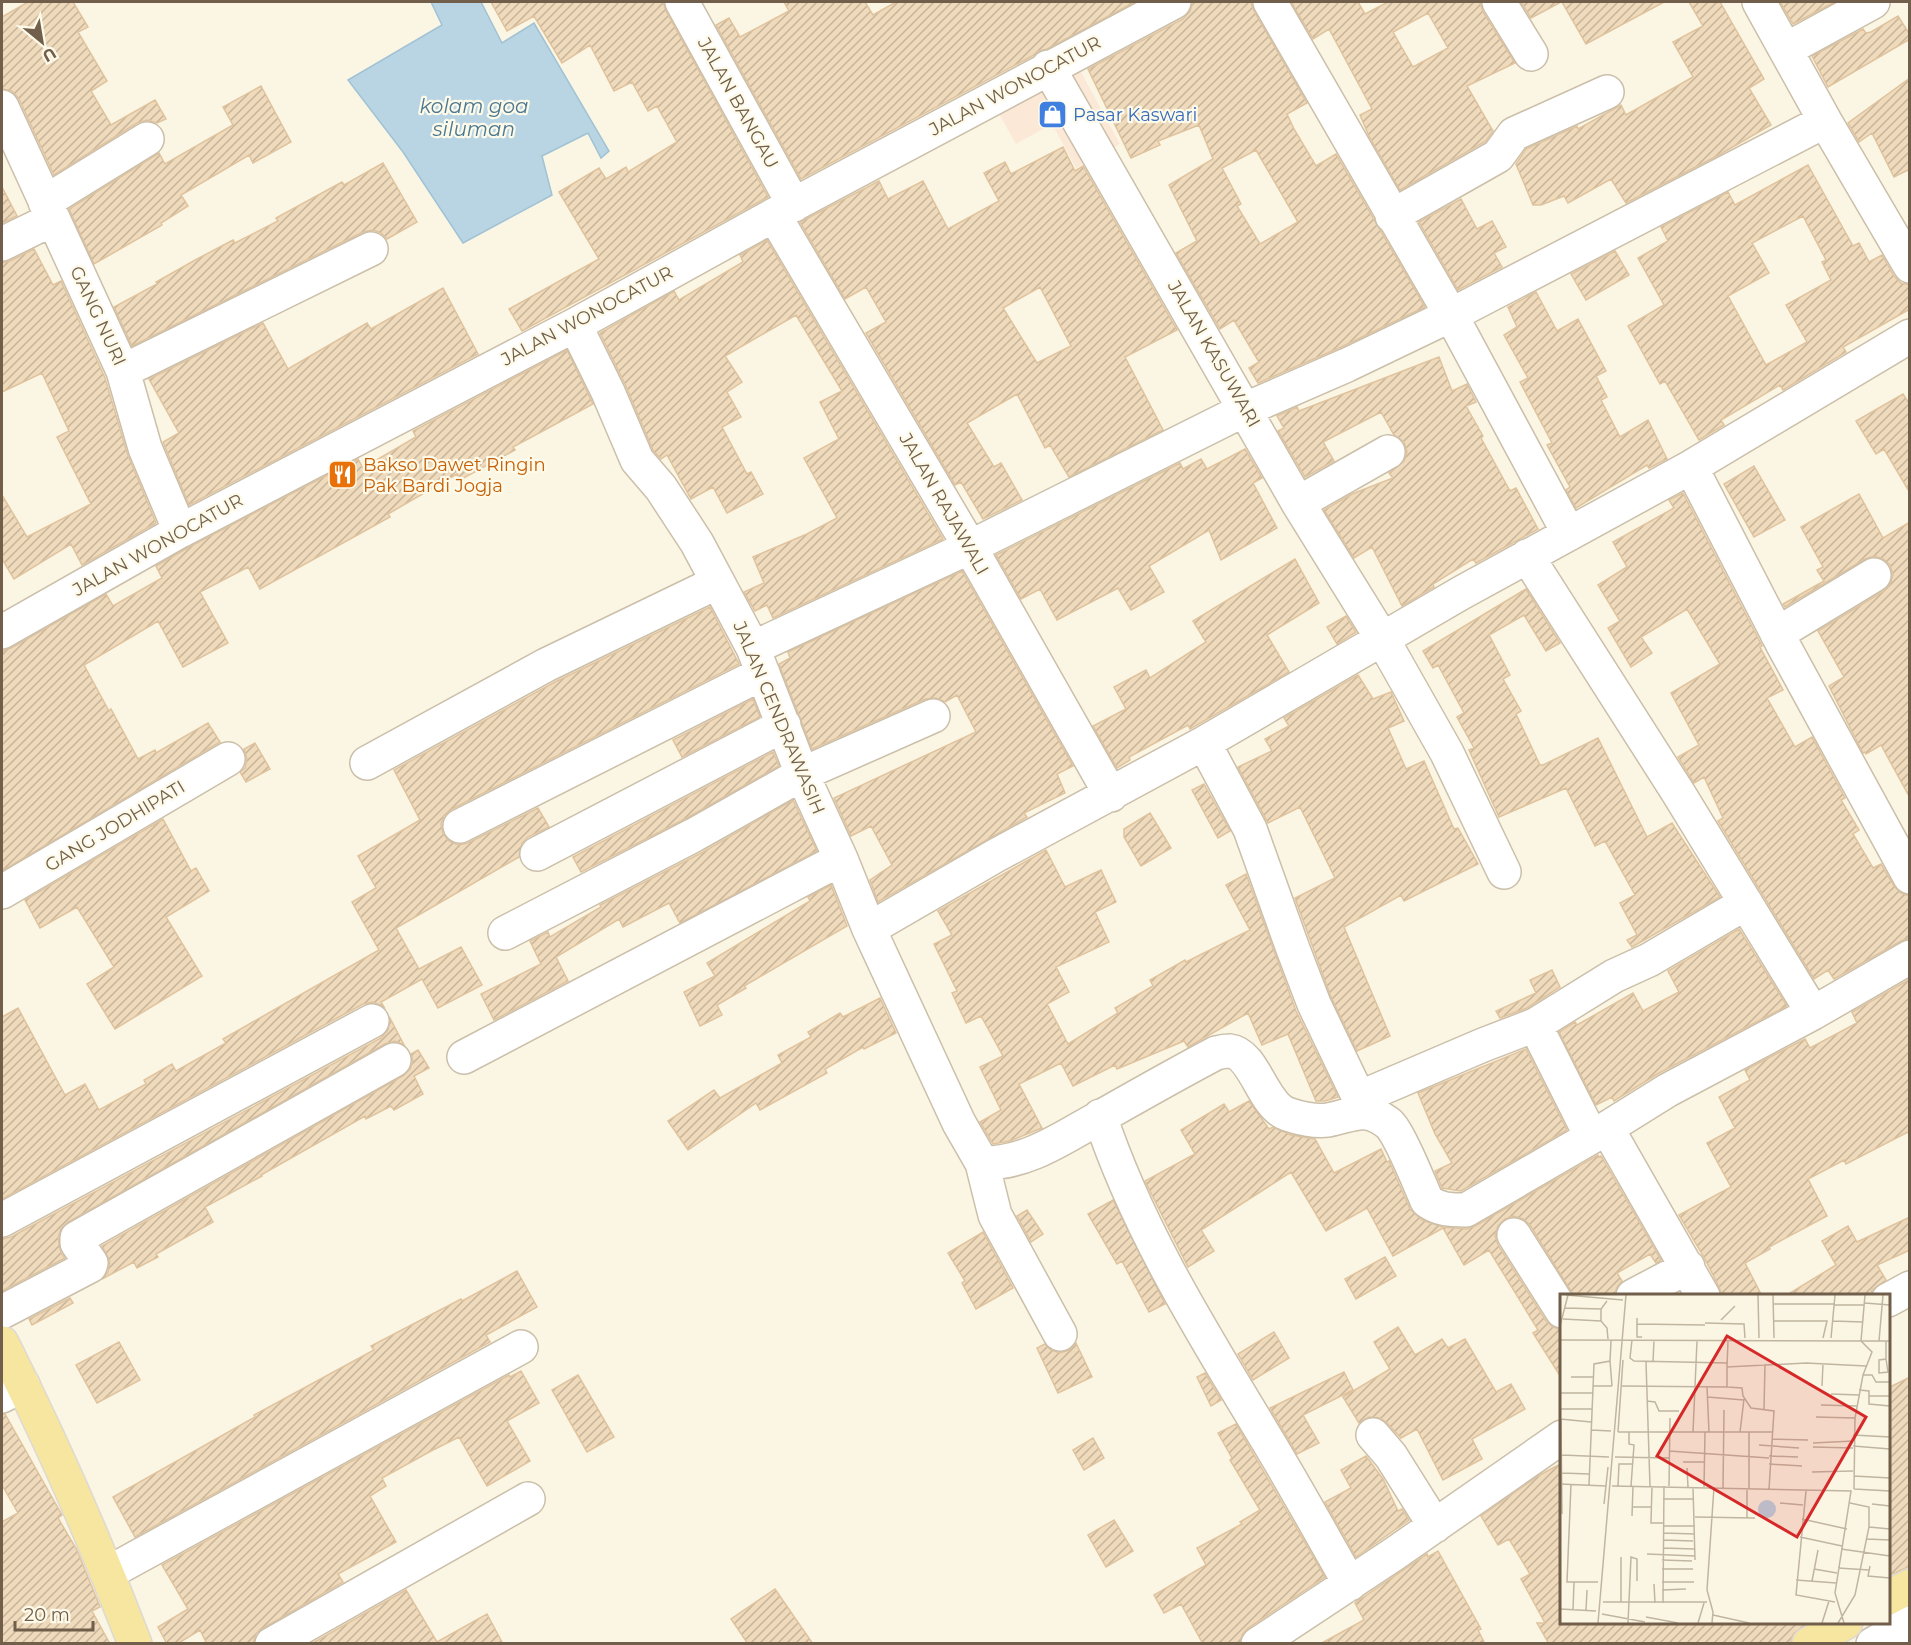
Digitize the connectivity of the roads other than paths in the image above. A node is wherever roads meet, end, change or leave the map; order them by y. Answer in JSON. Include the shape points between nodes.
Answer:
{"nodes":[{"id":1,"x":682,"y":2,"type":"edge"},
{"id":2,"x":1174,"y":2,"type":"edge"},
{"id":3,"x":1270,"y":2,"type":"edge"},
{"id":4,"x":1499,"y":2,"type":"edge"},
{"id":5,"x":1759,"y":2,"type":"edge"},
{"id":6,"x":1873,"y":2,"type":"edge"},
{"id":7,"x":1135,"y":10,"type":"edge"},
{"id":8,"x":1787,"y":49,"type":"junction"},
{"id":9,"x":1531,"y":54,"type":"dead end"},
{"id":10,"x":1048,"y":67,"type":"junction"},
{"id":11,"x":1607,"y":92,"type":"dead end"},
{"id":12,"x":2,"y":107,"type":"edge"},
{"id":13,"x":1825,"y":121,"type":"junction"},
{"id":14,"x":147,"y":140,"type":"dead end"},
{"id":15,"x":784,"y":210,"type":"junction"},
{"id":16,"x":49,"y":211,"type":"junction"},
{"id":17,"x":1392,"y":216,"type":"junction"},
{"id":18,"x":2,"y":244,"type":"edge"},
{"id":19,"x":371,"y":249,"type":"dead end"},
{"id":20,"x":1910,"y":266,"type":"edge"},
{"id":21,"x":1451,"y":315,"type":"junction"},
{"id":22,"x":575,"y":325,"type":"junction"},
{"id":23,"x":1910,"y":336,"type":"edge"},
{"id":24,"x":123,"y":372,"type":"junction"},
{"id":25,"x":1246,"y":409,"type":"junction"},
{"id":26,"x":1388,"y":452,"type":"dead end"},
{"id":27,"x":1691,"y":467,"type":"junction"},
{"id":28,"x":1298,"y":503,"type":"junction"},
{"id":29,"x":180,"y":531,"type":"junction"},
{"id":30,"x":1569,"y":534,"type":"junction"},
{"id":31,"x":970,"y":547,"type":"junction"},
{"id":32,"x":1527,"y":556,"type":"junction"},
{"id":33,"x":1874,"y":575,"type":"dead end"},
{"id":34,"x":718,"y":582,"type":"junction"},
{"id":35,"x":2,"y":632,"type":"edge"},
{"id":36,"x":1777,"y":633,"type":"junction"},
{"id":37,"x":1383,"y":640,"type":"junction"},
{"id":38,"x":758,"y":661,"type":"junction"},
{"id":39,"x":933,"y":716,"type":"dead end"},
{"id":40,"x":784,"y":725,"type":"junction"},
{"id":41,"x":1204,"y":743,"type":"junction"},
{"id":42,"x":228,"y":759,"type":"dead end"},
{"id":43,"x":367,"y":763,"type":"dead end"},
{"id":44,"x":802,"y":774,"type":"junction"},
{"id":45,"x":1111,"y":795,"type":"junction"},
{"id":46,"x":460,"y":826,"type":"dead end"},
{"id":47,"x":537,"y":854,"type":"dead end"},
{"id":48,"x":841,"y":859,"type":"junction"},
{"id":49,"x":1504,"y":872,"type":"dead end"},
{"id":50,"x":1910,"y":877,"type":"edge"},
{"id":51,"x":2,"y":892,"type":"edge"},
{"id":52,"x":1746,"y":903,"type":"junction"},
{"id":53,"x":869,"y":929,"type":"junction"},
{"id":54,"x":505,"y":933,"type":"dead end"},
{"id":55,"x":1910,"y":957,"type":"edge"},
{"id":56,"x":1814,"y":1013,"type":"junction"},
{"id":57,"x":372,"y":1020,"type":"dead end"},
{"id":58,"x":1535,"y":1026,"type":"junction"},
{"id":59,"x":464,"y":1057,"type":"dead end"},
{"id":60,"x":394,"y":1060,"type":"dead end"},
{"id":61,"x":1359,"y":1105,"type":"junction"},
{"id":62,"x":1100,"y":1116,"type":"junction"},
{"id":63,"x":1599,"y":1132,"type":"junction"},
{"id":64,"x":982,"y":1163,"type":"junction"},
{"id":65,"x":2,"y":1220,"type":"edge"},
{"id":66,"x":1514,"y":1235,"type":"dead end"},
{"id":67,"x":1688,"y":1267,"type":"junction"},
{"id":68,"x":1910,"y":1288,"type":"edge"},
{"id":69,"x":1637,"y":1294,"type":"edge"},
{"id":70,"x":1702,"y":1294,"type":"edge"},
{"id":71,"x":1890,"y":1299,"type":"edge"},
{"id":72,"x":1560,"y":1308,"type":"edge"},
{"id":73,"x":2,"y":1312,"type":"edge"},
{"id":74,"x":1060,"y":1334,"type":"dead end"},
{"id":75,"x":2,"y":1343,"type":"edge"},
{"id":76,"x":521,"y":1347,"type":"dead end"},
{"id":77,"x":12,"y":1391,"type":"edge"},
{"id":78,"x":1373,"y":1435,"type":"dead end"},
{"id":79,"x":1560,"y":1438,"type":"edge"},
{"id":80,"x":528,"y":1499,"type":"dead end"},
{"id":81,"x":1435,"y":1526,"type":"junction"},
{"id":82,"x":108,"y":1573,"type":"junction"},
{"id":83,"x":1350,"y":1584,"type":"junction"},
{"id":84,"x":1910,"y":1586,"type":"edge"},
{"id":85,"x":1890,"y":1597,"type":"edge"},
{"id":86,"x":1910,"y":1623,"type":"edge"},
{"id":87,"x":1844,"y":1624,"type":"edge"},
{"id":88,"x":135,"y":1644,"type":"edge"},
{"id":89,"x":273,"y":1644,"type":"edge"},
{"id":90,"x":1258,"y":1644,"type":"edge"},
{"id":91,"x":1809,"y":1644,"type":"edge"},
{"id":92,"x":1873,"y":1644,"type":"edge"}],
"edges":[{"from":1,"to":15,"type":"street","name":"JALAN BANGAU"},
{"from":2,"to":7,"type":"street","name":"JALAN WONOCATUR"},
{"from":3,"to":17,"type":"street"},
{"from":4,"to":9,"type":"street"},
{"from":5,"to":8,"type":"street"},
{"from":6,"to":8,"type":"street"},
{"from":7,"to":10,"type":"street","name":"JALAN WONOCATUR"},
{"from":8,"to":13,"type":"street"},
{"from":10,"to":15,"type":"street","name":"JALAN WONOCATUR"},
{"from":10,"to":25,"type":"street","name":"JALAN KASUWARI"},
{"from":11,"to":17,"type":"street","via":[[1514,134],[1498,156]]},
{"from":12,"to":16,"type":"street","name":"GANG NURI"},
{"from":13,"to":20,"type":"street"},
{"from":13,"to":21,"type":"street"},
{"from":14,"to":16,"type":"street"},
{"from":15,"to":22,"type":"street","name":"JALAN WONOCATUR"},
{"from":15,"to":31,"type":"street","name":"JALAN RAJAWALI"},
{"from":16,"to":18,"type":"street"},
{"from":16,"to":24,"type":"street","name":"GANG NURI"},
{"from":17,"to":21,"type":"street"},
{"from":19,"to":24,"type":"street"},
{"from":21,"to":25,"type":"street"},
{"from":21,"to":30,"type":"street"},
{"from":22,"to":29,"type":"street","name":"JALAN WONOCATUR"},
{"from":22,"to":34,"type":"street","name":"JALAN CENDRAWASIH","via":[[637,460],[661,488]]},
{"from":23,"to":27,"type":"street"},
{"from":24,"to":29,"type":"street","name":"GANG NURI","via":[[145,448]]},
{"from":25,"to":28,"type":"street","name":"JALAN KASUWARI"},
{"from":25,"to":31,"type":"street"},
{"from":26,"to":28,"type":"street"},
{"from":27,"to":30,"type":"street"},
{"from":27,"to":36,"type":"street"},
{"from":28,"to":37,"type":"street","name":"JALAN KASUWARI"},
{"from":29,"to":35,"type":"street","name":"JALAN WONOCATUR"},
{"from":30,"to":32,"type":"street"},
{"from":31,"to":38,"type":"street"},
{"from":31,"to":45,"type":"street","name":"JALAN RAJAWALI"},
{"from":32,"to":37,"type":"street"},
{"from":32,"to":52,"type":"street"},
{"from":33,"to":36,"type":"street"},
{"from":34,"to":38,"type":"street","name":"JALAN CENDRAWASIH"},
{"from":34,"to":43,"type":"street","via":[[546,665]]},
{"from":36,"to":50,"type":"street"},
{"from":37,"to":41,"type":"street"},
{"from":37,"to":49,"type":"street","name":"JALAN KASUWARI","via":[[1447,753]]},
{"from":38,"to":40,"type":"street","name":"JALAN CENDRAWASIH"},
{"from":38,"to":46,"type":"street"},
{"from":39,"to":44,"type":"street"},
{"from":40,"to":44,"type":"street","name":"JALAN CENDRAWASIH"},
{"from":40,"to":47,"type":"street"},
{"from":41,"to":45,"type":"street"},
{"from":41,"to":61,"type":"street","via":[[1250,829],[1314,1004]]},
{"from":42,"to":51,"type":"street","name":"GANG JODHIPATI"},
{"from":44,"to":48,"type":"street","name":"JALAN CENDRAWASIH"},
{"from":44,"to":54,"type":"street"},
{"from":45,"to":53,"type":"street"},
{"from":48,"to":53,"type":"street","name":"JALAN CENDRAWASIH"},
{"from":48,"to":59,"type":"street"},
{"from":52,"to":56,"type":"street"},
{"from":52,"to":58,"type":"street","via":[[1614,976]]},
{"from":53,"to":64,"type":"street","name":"JALAN CENDRAWASIH","via":[[944,1092]]},
{"from":55,"to":56,"type":"street"},
{"from":56,"to":63,"type":"street","via":[[1668,1090]]},
{"from":57,"to":65,"type":"street"},
{"from":58,"to":61,"type":"street","via":[[1483,1045]]},
{"from":58,"to":63,"type":"street"},
{"from":60,"to":73,"type":"street","via":[[76,1238],[90,1266]]},
{"from":61,"to":62,"type":"street","via":[[1326,1120],[1285,1114],[1269,1098],[1240,1055],[1230,1051],[1216,1053]]},
{"from":61,"to":63,"type":"street","via":[[1392,1125],[1427,1201],[1447,1210],[1466,1210]]},
{"from":62,"to":64,"type":"street","via":[[1031,1154],[1012,1161]]},
{"from":62,"to":83,"type":"street","via":[[1128,1191],[1187,1306]]},
{"from":63,"to":67,"type":"street"},
{"from":64,"to":74,"type":"street","name":"JALAN CENDRAWASIH","via":[[995,1215]]},
{"from":66,"to":72,"type":"street"},
{"from":67,"to":69,"type":"street"},
{"from":67,"to":70,"type":"street"},
{"from":68,"to":71,"type":"street"},
{"from":75,"to":77,"type":"main road"},
{"from":76,"to":82,"type":"street"},
{"from":77,"to":82,"type":"main road"},
{"from":78,"to":81,"type":"street","via":[[1391,1456]]},
{"from":79,"to":81,"type":"street"},
{"from":80,"to":89,"type":"street"},
{"from":81,"to":83,"type":"street"},
{"from":82,"to":88,"type":"main road"},
{"from":83,"to":90,"type":"street"},
{"from":84,"to":85,"type":"main road"},
{"from":86,"to":92,"type":"street"},
{"from":87,"to":91,"type":"main road"}]}
